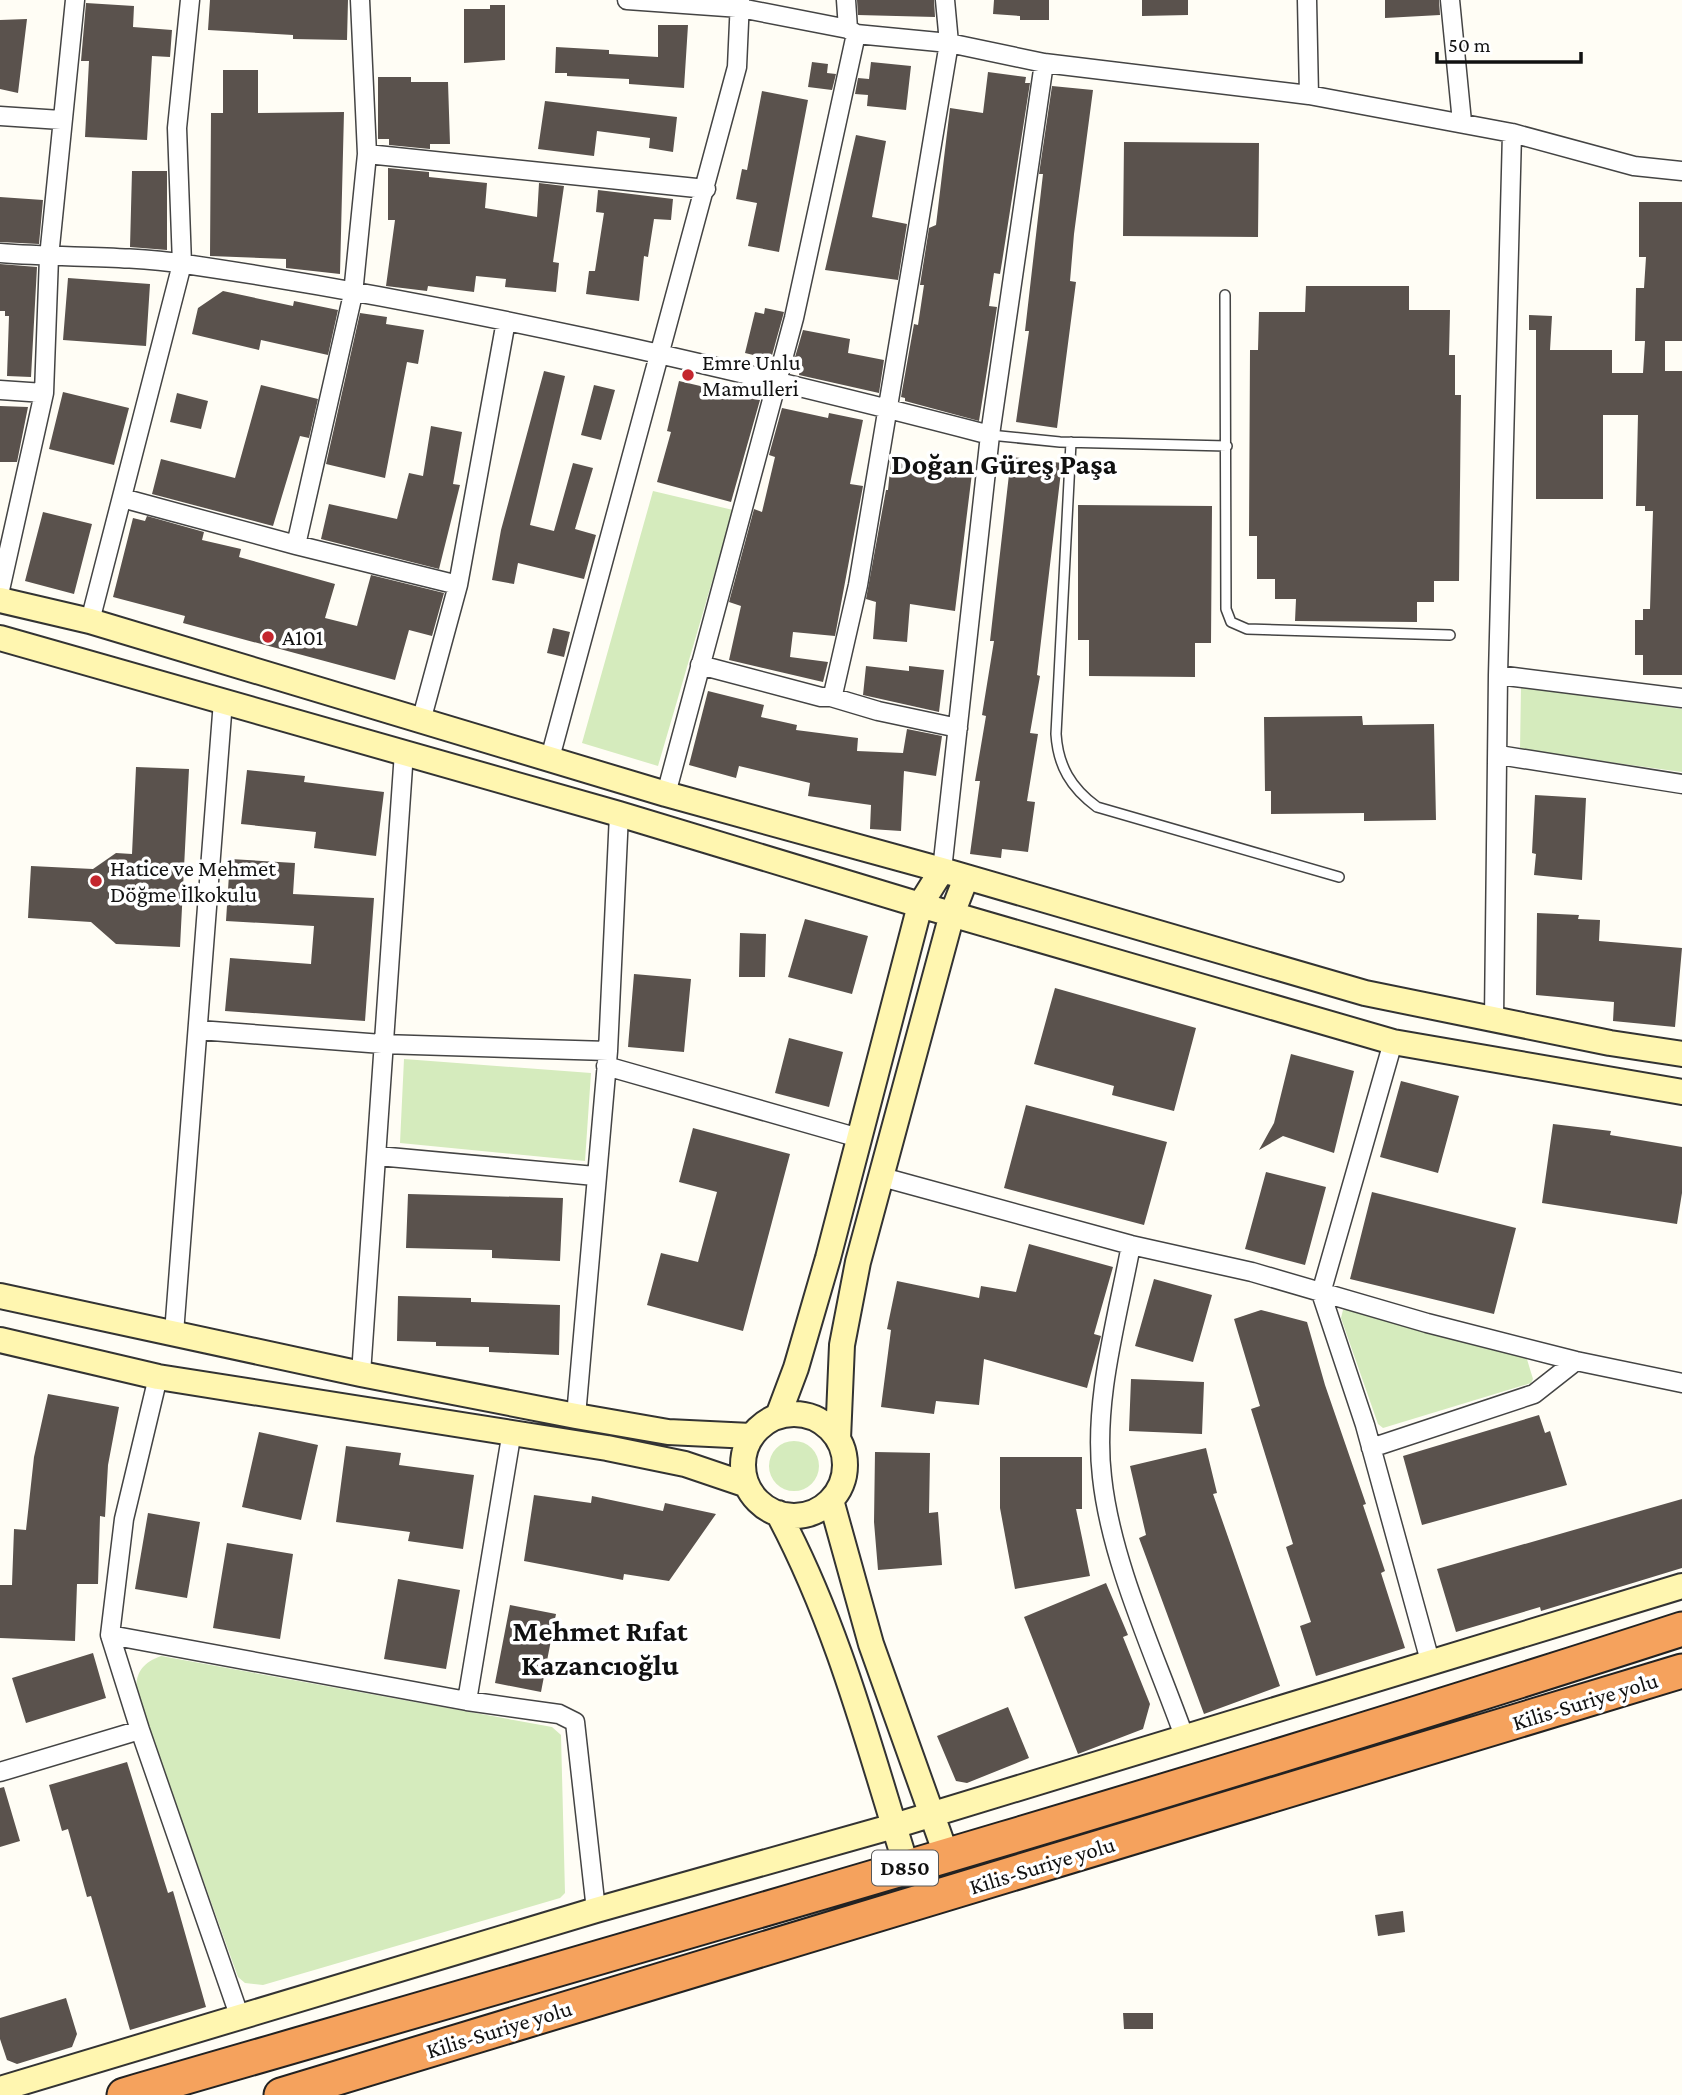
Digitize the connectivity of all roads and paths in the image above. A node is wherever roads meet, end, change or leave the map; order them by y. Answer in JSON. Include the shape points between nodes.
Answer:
{"nodes":[{"id":1,"x":75,"y":0,"type":"edge"},
{"id":2,"x":190,"y":0,"type":"edge"},
{"id":3,"x":360,"y":0,"type":"edge"},
{"id":4,"x":627,"y":0,"type":"edge"},
{"id":5,"x":846,"y":0,"type":"edge"},
{"id":6,"x":946,"y":0,"type":"edge"},
{"id":7,"x":1307,"y":0,"type":"edge"},
{"id":8,"x":1450,"y":0,"type":"edge"},
{"id":9,"x":740,"y":4,"type":"edge"},
{"id":10,"x":852,"y":31,"type":"junction"},
{"id":11,"x":949,"y":43,"type":"junction"},
{"id":12,"x":1044,"y":62,"type":"junction"},
{"id":13,"x":1309,"y":96,"type":"junction"},
{"id":14,"x":0,"y":116,"type":"edge"},
{"id":15,"x":61,"y":120,"type":"junction"},
{"id":16,"x":1462,"y":122,"type":"junction"},
{"id":17,"x":1511,"y":133,"type":"junction"},
{"id":18,"x":367,"y":154,"type":"junction"},
{"id":19,"x":1682,"y":171,"type":"edge"},
{"id":20,"x":706,"y":189,"type":"junction"},
{"id":21,"x":0,"y":253,"type":"edge"},
{"id":22,"x":49,"y":257,"type":"junction"},
{"id":23,"x":182,"y":264,"type":"junction"},
{"id":24,"x":353,"y":294,"type":"junction"},
{"id":25,"x":1225,"y":295,"type":"dead end"},
{"id":26,"x":506,"y":321,"type":"junction"},
{"id":27,"x":663,"y":353,"type":"junction"},
{"id":28,"x":778,"y":380,"type":"junction"},
{"id":29,"x":0,"y":390,"type":"edge"},
{"id":30,"x":44,"y":393,"type":"junction"},
{"id":31,"x":890,"y":409,"type":"junction"},
{"id":32,"x":990,"y":435,"type":"junction"},
{"id":33,"x":1072,"y":442,"type":"junction"},
{"id":34,"x":1227,"y":446,"type":"junction"},
{"id":35,"x":122,"y":498,"type":"junction"},
{"id":36,"x":296,"y":545,"type":"junction"},
{"id":37,"x":458,"y":585,"type":"junction"},
{"id":38,"x":0,"y":590,"type":"edge"},
{"id":39,"x":0,"y":600,"type":"edge"},
{"id":40,"x":90,"y":621,"type":"junction"},
{"id":41,"x":1450,"y":635,"type":"dead end"},
{"id":42,"x":0,"y":638,"type":"edge"},
{"id":43,"x":700,"y":664,"type":"junction"},
{"id":44,"x":1498,"y":675,"type":"junction"},
{"id":45,"x":831,"y":696,"type":"junction"},
{"id":46,"x":1682,"y":698,"type":"edge"},
{"id":47,"x":223,"y":701,"type":"junction"},
{"id":48,"x":421,"y":721,"type":"junction"},
{"id":49,"x":958,"y":728,"type":"junction"},
{"id":50,"x":404,"y":752,"type":"junction"},
{"id":51,"x":1499,"y":755,"type":"junction"},
{"id":52,"x":551,"y":758,"type":"junction"},
{"id":53,"x":1682,"y":784,"type":"edge"},
{"id":54,"x":666,"y":794,"type":"junction"},
{"id":55,"x":619,"y":814,"type":"junction"},
{"id":56,"x":942,"y":870,"type":"junction"},
{"id":57,"x":1339,"y":877,"type":"dead end"},
{"id":58,"x":965,"y":878,"type":"junction"},
{"id":59,"x":920,"y":905,"type":"junction"},
{"id":60,"x":952,"y":914,"type":"junction"},
{"id":61,"x":1494,"y":1019,"type":"junction"},
{"id":62,"x":199,"y":1030,"type":"junction"},
{"id":63,"x":1393,"y":1042,"type":"junction"},
{"id":64,"x":382,"y":1044,"type":"junction"},
{"id":65,"x":1682,"y":1054,"type":"edge"},
{"id":66,"x":607,"y":1058,"type":"junction"},
{"id":67,"x":1682,"y":1091,"type":"edge"},
{"id":68,"x":859,"y":1138,"type":"junction"},
{"id":69,"x":378,"y":1156,"type":"junction"},
{"id":70,"x":595,"y":1176,"type":"junction"},
{"id":71,"x":882,"y":1177,"type":"junction"},
{"id":72,"x":1131,"y":1245,"type":"junction"},
{"id":73,"x":1321,"y":1293,"type":"junction"},
{"id":74,"x":0,"y":1296,"type":"edge"},
{"id":75,"x":174,"y":1334,"type":"junction"},
{"id":76,"x":0,"y":1339,"type":"edge"},
{"id":77,"x":1576,"y":1361,"type":"junction"},
{"id":78,"x":361,"y":1374,"type":"junction"},
{"id":79,"x":158,"y":1377,"type":"junction"},
{"id":80,"x":1682,"y":1383,"type":"edge"},
{"id":81,"x":576,"y":1416,"type":"junction"},
{"id":82,"x":778,"y":1416,"type":"junction"},
{"id":83,"x":512,"y":1431,"type":"junction"},
{"id":84,"x":751,"y":1436,"type":"junction"},
{"id":85,"x":838,"y":1439,"type":"junction"},
{"id":86,"x":1371,"y":1448,"type":"junction"},
{"id":87,"x":747,"y":1485,"type":"junction"},
{"id":88,"x":831,"y":1500,"type":"junction"},
{"id":89,"x":778,"y":1513,"type":"junction"},
{"id":90,"x":1682,"y":1586,"type":"edge"},
{"id":91,"x":1682,"y":1629,"type":"edge"},
{"id":92,"x":110,"y":1635,"type":"junction"},
{"id":93,"x":1430,"y":1661,"type":"junction"},
{"id":94,"x":1682,"y":1671,"type":"edge"},
{"id":95,"x":467,"y":1701,"type":"junction"},
{"id":96,"x":140,"y":1731,"type":"junction"},
{"id":97,"x":1184,"y":1736,"type":"junction"},
{"id":98,"x":0,"y":1772,"type":"edge"},
{"id":99,"x":929,"y":1814,"type":"junction"},
{"id":100,"x":894,"y":1826,"type":"junction"},
{"id":101,"x":947,"y":1857,"type":"junction"},
{"id":102,"x":907,"y":1868,"type":"junction"},
{"id":103,"x":596,"y":1910,"type":"junction"},
{"id":104,"x":239,"y":2015,"type":"junction"},
{"id":105,"x":0,"y":2089,"type":"edge"},
{"id":106,"x":124,"y":2095,"type":"edge"},
{"id":107,"x":281,"y":2095,"type":"edge"}],
"edges":[{"from":1,"to":15,"type":"street"},
{"from":2,"to":23,"type":"street","via":[[177,128]]},
{"from":3,"to":18,"type":"street"},
{"from":4,"to":9,"type":"street"},
{"from":5,"to":10,"type":"street"},
{"from":6,"to":11,"type":"street"},
{"from":7,"to":13,"type":"street"},
{"from":8,"to":16,"type":"street"},
{"from":9,"to":10,"type":"street"},
{"from":9,"to":20,"type":"street","via":[[737,67]]},
{"from":10,"to":11,"type":"street"},
{"from":10,"to":28,"type":"street"},
{"from":11,"to":12,"type":"street"},
{"from":11,"to":31,"type":"street"},
{"from":12,"to":13,"type":"street"},
{"from":12,"to":32,"type":"street"},
{"from":13,"to":16,"type":"street"},
{"from":14,"to":15,"type":"street"},
{"from":15,"to":22,"type":"street"},
{"from":16,"to":17,"type":"street"},
{"from":17,"to":19,"type":"street","via":[[1634,166]]},
{"from":17,"to":44,"type":"street"},
{"from":18,"to":20,"type":"street"},
{"from":18,"to":24,"type":"street"},
{"from":20,"to":27,"type":"street"},
{"from":21,"to":22,"type":"street"},
{"from":22,"to":23,"type":"street"},
{"from":22,"to":30,"type":"street"},
{"from":23,"to":24,"type":"street"},
{"from":23,"to":35,"type":"street"},
{"from":24,"to":26,"type":"street"},
{"from":24,"to":36,"type":"street"},
{"from":25,"to":34,"type":"lane"},
{"from":26,"to":27,"type":"street"},
{"from":26,"to":37,"type":"street"},
{"from":27,"to":28,"type":"street"},
{"from":27,"to":52,"type":"street"},
{"from":28,"to":31,"type":"street"},
{"from":28,"to":43,"type":"street"},
{"from":29,"to":30,"type":"street"},
{"from":30,"to":38,"type":"street"},
{"from":31,"to":32,"type":"street"},
{"from":31,"to":45,"type":"street","via":[[858,585]]},
{"from":32,"to":33,"type":"lane"},
{"from":32,"to":49,"type":"street"},
{"from":33,"to":34,"type":"lane"},
{"from":33,"to":57,"type":"lane","via":[[1056,734],[1059,757],[1069,779],[1097,807]]},
{"from":34,"to":41,"type":"lane","via":[[1226,609],[1231,622],[1247,629]]},
{"from":35,"to":36,"type":"street"},
{"from":35,"to":40,"type":"street"},
{"from":36,"to":37,"type":"street"},
{"from":37,"to":48,"type":"street"},
{"from":39,"to":40,"type":"street"},
{"from":40,"to":48,"type":"street"},
{"from":42,"to":47,"type":"street"},
{"from":43,"to":45,"type":"street"},
{"from":43,"to":54,"type":"street"},
{"from":44,"to":46,"type":"street"},
{"from":44,"to":51,"type":"street"},
{"from":45,"to":49,"type":"street"},
{"from":47,"to":50,"type":"street"},
{"from":47,"to":62,"type":"street"},
{"from":48,"to":52,"type":"street"},
{"from":49,"to":56,"type":"street"},
{"from":50,"to":55,"type":"street"},
{"from":50,"to":64,"type":"street"},
{"from":51,"to":53,"type":"street"},
{"from":51,"to":61,"type":"street"},
{"from":52,"to":54,"type":"street"},
{"from":54,"to":56,"type":"street"},
{"from":55,"to":59,"type":"street"},
{"from":55,"to":66,"type":"street"},
{"from":56,"to":58,"type":"street"},
{"from":56,"to":59,"type":"street"},
{"from":58,"to":60,"type":"street"},
{"from":58,"to":61,"type":"street","via":[[1365,993]]},
{"from":59,"to":60,"type":"street"},
{"from":59,"to":68,"type":"street"},
{"from":60,"to":63,"type":"street"},
{"from":60,"to":71,"type":"street"},
{"from":61,"to":65,"type":"street"},
{"from":62,"to":64,"type":"street"},
{"from":62,"to":75,"type":"street"},
{"from":63,"to":67,"type":"street"},
{"from":63,"to":73,"type":"street"},
{"from":64,"to":66,"type":"street"},
{"from":64,"to":69,"type":"street"},
{"from":66,"to":68,"type":"street"},
{"from":66,"to":70,"type":"street"},
{"from":68,"to":82,"type":"street","via":[[796,1368]]},
{"from":69,"to":70,"type":"street"},
{"from":69,"to":78,"type":"street"},
{"from":70,"to":81,"type":"street"},
{"from":71,"to":72,"type":"street"},
{"from":71,"to":85,"type":"street","via":[[858,1262],[842,1345]]},
{"from":72,"to":73,"type":"street"},
{"from":72,"to":97,"type":"street","via":[[1102,1406],[1101,1475],[1111,1533]]},
{"from":73,"to":77,"type":"street"},
{"from":73,"to":86,"type":"street"},
{"from":74,"to":75,"type":"street"},
{"from":75,"to":78,"type":"street"},
{"from":76,"to":79,"type":"street"},
{"from":77,"to":80,"type":"street"},
{"from":77,"to":86,"type":"street","via":[[1534,1394]]},
{"from":78,"to":81,"type":"street"},
{"from":79,"to":83,"type":"street"},
{"from":79,"to":92,"type":"street","via":[[124,1519]]},
{"from":81,"to":84,"type":"street","via":[[668,1432]]},
{"from":82,"to":84,"type":"street"},
{"from":82,"to":85,"type":"street","via":[[812,1417]]},
{"from":83,"to":87,"type":"street","via":[[685,1464]]},
{"from":83,"to":95,"type":"street"},
{"from":84,"to":87,"type":"street","via":[[744,1452]]},
{"from":85,"to":88,"type":"street","via":[[845,1471]]},
{"from":86,"to":93,"type":"street"},
{"from":87,"to":89,"type":"street","via":[[765,1507]]},
{"from":88,"to":89,"type":"street","via":[[806,1514]]},
{"from":88,"to":99,"type":"street","via":[[871,1644]]},
{"from":89,"to":100,"type":"street","via":[[802,1559],[847,1673]]},
{"from":90,"to":93,"type":"street"},
{"from":91,"to":101,"type":"highway","number":"D850"},
{"from":92,"to":95,"type":"street"},
{"from":92,"to":96,"type":"street"},
{"from":93,"to":97,"type":"street"},
{"from":94,"to":107,"type":"highway","name":"Kilis-Suriye yolu","number":"D850"},
{"from":95,"to":103,"type":"street","via":[[559,1714],[575,1722]]},
{"from":96,"to":98,"type":"street"},
{"from":96,"to":104,"type":"street"},
{"from":97,"to":99,"type":"street"},
{"from":99,"to":100,"type":"street"},
{"from":99,"to":101,"type":"street"},
{"from":100,"to":102,"type":"street"},
{"from":100,"to":103,"type":"street"},
{"from":101,"to":102,"type":"highway","number":"D850"},
{"from":102,"to":106,"type":"highway","number":"D850"},
{"from":103,"to":104,"type":"street"},
{"from":104,"to":105,"type":"street"}]}
